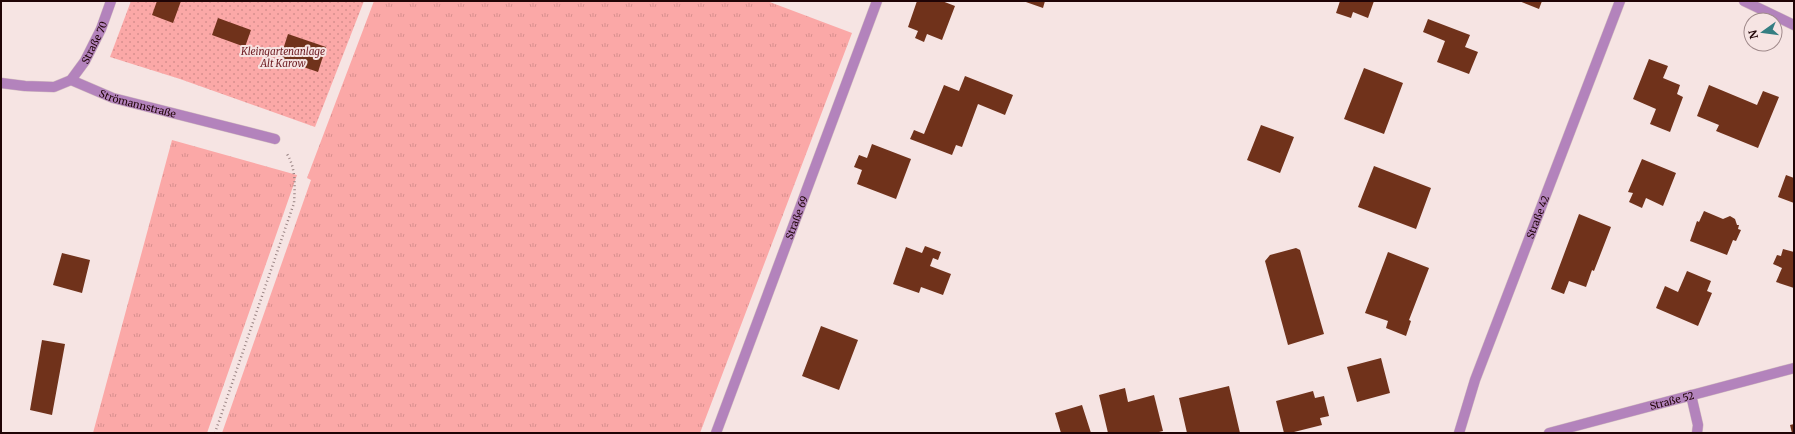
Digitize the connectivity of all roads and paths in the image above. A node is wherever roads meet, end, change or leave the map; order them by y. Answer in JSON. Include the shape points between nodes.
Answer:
{"nodes":[{"id":1,"x":111,"y":1,"type":"edge"},
{"id":2,"x":877,"y":1,"type":"edge"},
{"id":3,"x":1620,"y":1,"type":"edge"},
{"id":4,"x":1744,"y":1,"type":"edge"},
{"id":5,"x":1794,"y":25,"type":"edge"},
{"id":6,"x":71,"y":80,"type":"junction"},
{"id":7,"x":1,"y":83,"type":"edge"},
{"id":8,"x":276,"y":139,"type":"joint"},
{"id":9,"x":1794,"y":368,"type":"edge"},
{"id":10,"x":1691,"y":395,"type":"junction"},
{"id":11,"x":215,"y":433,"type":"edge"},
{"id":12,"x":716,"y":433,"type":"edge"},
{"id":13,"x":1459,"y":433,"type":"edge"},
{"id":14,"x":1549,"y":433,"type":"edge"},
{"id":15,"x":1696,"y":433,"type":"edge"}],
"edges":[{"from":1,"to":6,"type":"street","name":"Straße 70","via":[[98,36]]},
{"from":2,"to":12,"type":"street","name":"Straße 69"},
{"from":3,"to":13,"type":"street","name":"Straße 42","via":[[1475,380]]},
{"from":4,"to":5,"type":"street"},
{"from":6,"to":7,"type":"street","via":[[54,87]]},
{"from":6,"to":8,"type":"street","name":"Strömannstraße","via":[[112,98]]},
{"from":8,"to":11,"type":"path","via":[[289,158],[295,181],[294,203]]},
{"from":9,"to":10,"type":"street","name":"Straße 52"},
{"from":10,"to":14,"type":"street","name":"Straße 52"},
{"from":10,"to":15,"type":"street","via":[[1698,425]]}]}
